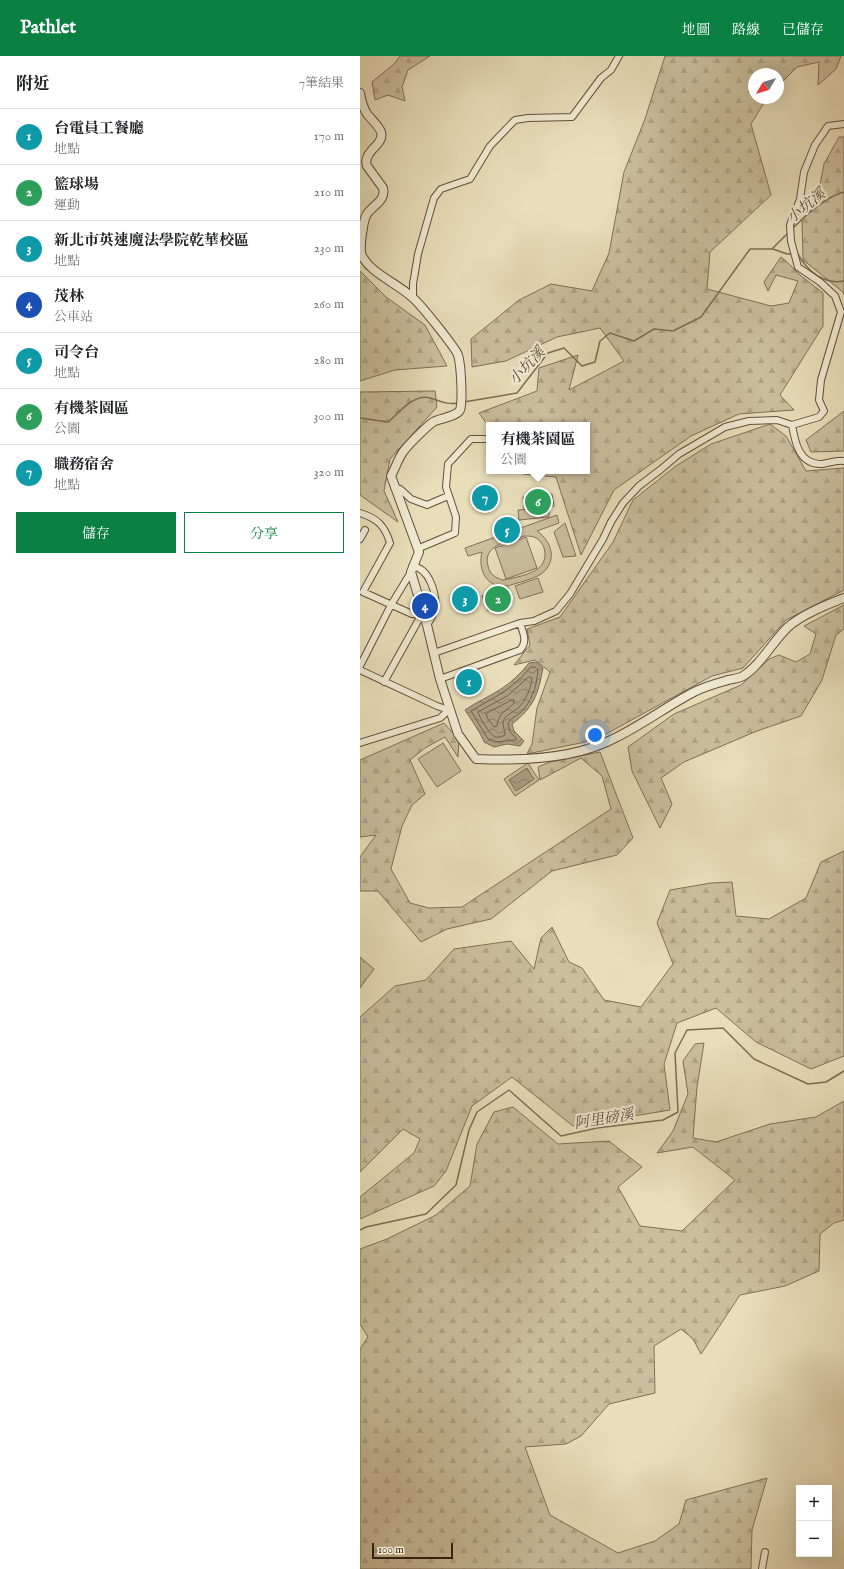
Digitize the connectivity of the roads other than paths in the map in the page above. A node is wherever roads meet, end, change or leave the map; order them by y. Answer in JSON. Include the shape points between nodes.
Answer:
{"nodes":[{"id":1,"x":619,"y":56,"type":"edge"},
{"id":2,"x":360,"y":93,"type":"edge"},
{"id":3,"x":844,"y":124,"type":"edge"},
{"id":4,"x":414,"y":298,"type":"junction"},
{"id":5,"x":792,"y":425,"type":"junction"},
{"id":6,"x":486,"y":439,"type":"edge"},
{"id":7,"x":844,"y":461,"type":"edge"},
{"id":8,"x":394,"y":487,"type":"junction"},
{"id":9,"x":448,"y":496,"type":"junction"},
{"id":10,"x":360,"y":513,"type":"edge"},
{"id":11,"x":365,"y":530,"type":"dead end"},
{"id":12,"x":360,"y":539,"type":"edge"},
{"id":13,"x":417,"y":549,"type":"junction"},
{"id":14,"x":412,"y":570,"type":"junction"},
{"id":15,"x":361,"y":591,"type":"edge"},
{"id":16,"x":844,"y":598,"type":"edge"},
{"id":17,"x":391,"y":605,"type":"junction"},
{"id":18,"x":424,"y":615,"type":"junction"},
{"id":19,"x":520,"y":623,"type":"junction"},
{"id":20,"x":427,"y":625,"type":"junction"},
{"id":21,"x":434,"y":653,"type":"junction"},
{"id":22,"x":360,"y":666,"type":"edge"},
{"id":23,"x":360,"y":670,"type":"edge"},
{"id":24,"x":440,"y":680,"type":"junction"},
{"id":25,"x":384,"y":682,"type":"junction"},
{"id":26,"x":449,"y":710,"type":"junction"},
{"id":27,"x":360,"y":743,"type":"edge"},
{"id":28,"x":765,"y":1552,"type":"dead end"},
{"id":29,"x":762,"y":1569,"type":"edge"}],
"edges":[{"from":1,"to":4,"type":"street","via":[[611,70],[601,78],[572,117],[515,120],[490,146],[470,179],[441,189],[434,198],[418,254],[413,284]]},
{"from":2,"to":4,"type":"street","via":[[367,113],[381,132],[380,140],[369,153],[366,162],[384,191],[381,201],[368,212],[364,221],[362,254],[370,266]]},
{"from":3,"to":5,"type":"street","via":[[828,126],[815,145],[804,172],[800,199],[790,225],[791,241],[798,267],[835,296],[841,312],[821,380],[819,400],[824,411],[819,417]]},
{"from":4,"to":8,"type":"street","via":[[458,355],[461,403],[457,414],[432,423],[403,452],[390,476]]},
{"from":5,"to":7,"type":"street","via":[[795,444],[803,457],[810,462],[821,464]]},
{"from":5,"to":19,"type":"street","via":[[777,420],[750,421],[725,427],[679,454],[639,486],[624,503],[570,594],[556,611],[534,621]]},
{"from":6,"to":9,"type":"street","via":[[471,440],[448,464]]},
{"from":8,"to":9,"type":"street","via":[[411,499],[427,505]]},
{"from":8,"to":13,"type":"street"},
{"from":9,"to":13,"type":"street","via":[[456,517],[455,533]]},
{"from":10,"to":15,"type":"street","via":[[381,523],[390,543]]},
{"from":11,"to":12,"type":"street"},
{"from":13,"to":14,"type":"street","via":[[419,552]]},
{"from":14,"to":17,"type":"street"},
{"from":14,"to":18,"type":"street"},
{"from":14,"to":20,"type":"street","via":[[421,569],[428,574],[433,591],[435,607]]},
{"from":15,"to":17,"type":"street"},
{"from":16,"to":26,"type":"street","via":[[816,610],[788,627],[760,661],[742,676],[710,685],[598,746],[557,756],[510,760],[476,759],[458,734]]},
{"from":17,"to":18,"type":"street","via":[[412,614]]},
{"from":17,"to":22,"type":"street"},
{"from":18,"to":20,"type":"street"},
{"from":18,"to":25,"type":"street","via":[[418,621]]},
{"from":19,"to":21,"type":"street"},
{"from":19,"to":24,"type":"street","via":[[525,638],[524,646],[520,650]]},
{"from":20,"to":21,"type":"street"},
{"from":21,"to":24,"type":"street"},
{"from":23,"to":25,"type":"street"},
{"from":24,"to":26,"type":"street"},
{"from":25,"to":26,"type":"street"},
{"from":26,"to":27,"type":"street","via":[[440,718]]},
{"from":28,"to":29,"type":"street"}]}
